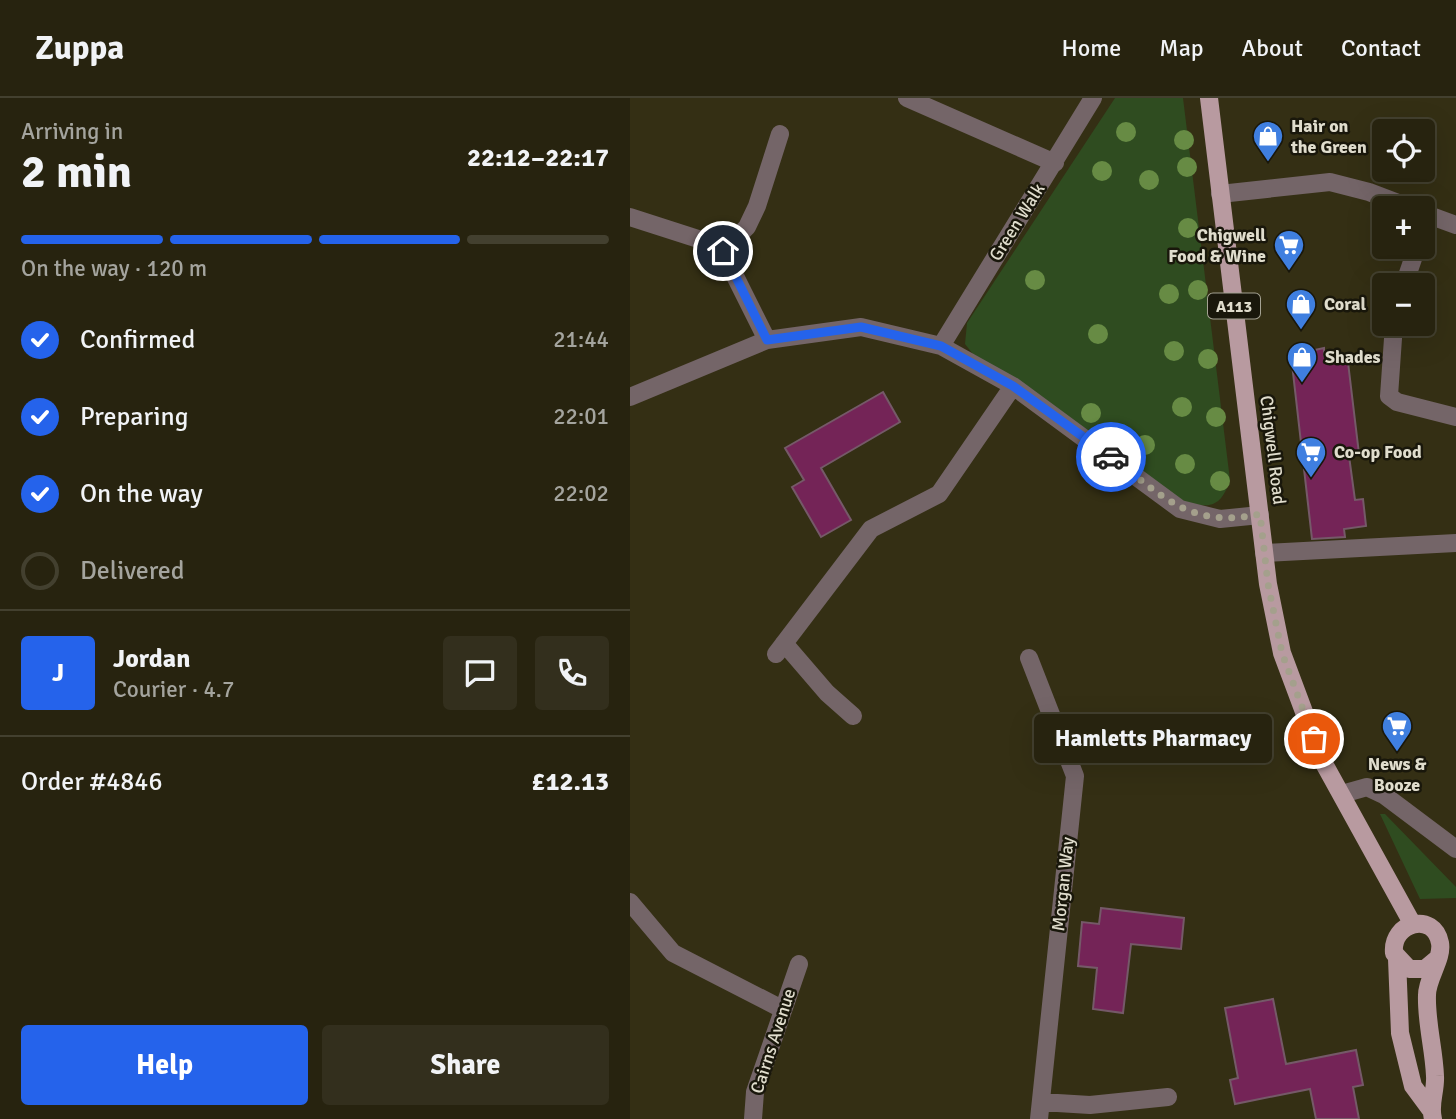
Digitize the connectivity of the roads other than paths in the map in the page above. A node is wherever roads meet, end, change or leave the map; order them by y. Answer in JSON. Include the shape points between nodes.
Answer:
{"nodes":[{"id":1,"x":907,"y":98,"type":"edge"},
{"id":2,"x":1093,"y":98,"type":"edge"},
{"id":3,"x":1209,"y":98,"type":"edge"},
{"id":4,"x":780,"y":134,"type":"dead end"},
{"id":5,"x":1055,"y":163,"type":"junction"},
{"id":6,"x":1220,"y":194,"type":"junction"},
{"id":7,"x":1380,"y":196,"type":"edge"},
{"id":8,"x":630,"y":218,"type":"edge"},
{"id":9,"x":1435,"y":221,"type":"edge"},
{"id":10,"x":1456,"y":225,"type":"edge"},
{"id":11,"x":723,"y":251,"type":"junction"},
{"id":12,"x":1393,"y":336,"type":"edge"},
{"id":13,"x":767,"y":340,"type":"junction"},
{"id":14,"x":941,"y":346,"type":"junction"},
{"id":15,"x":1013,"y":386,"type":"junction"},
{"id":16,"x":630,"y":397,"type":"edge"},
{"id":17,"x":1456,"y":417,"type":"edge"},
{"id":18,"x":1260,"y":514,"type":"junction"},
{"id":19,"x":1456,"y":543,"type":"edge"},
{"id":20,"x":1265,"y":553,"type":"junction"},
{"id":21,"x":1029,"y":658,"type":"dead end"},
{"id":22,"x":853,"y":716,"type":"dead end"},
{"id":23,"x":1342,"y":794,"type":"junction"},
{"id":24,"x":1456,"y":849,"type":"edge"},
{"id":25,"x":630,"y":902,"type":"edge"},
{"id":26,"x":1412,"y":923,"type":"junction"},
{"id":27,"x":1448,"y":941,"type":"edge"},
{"id":28,"x":1397,"y":959,"type":"junction"},
{"id":29,"x":1437,"y":959,"type":"junction"},
{"id":30,"x":799,"y":964,"type":"dead end"},
{"id":31,"x":782,"y":1009,"type":"junction"},
{"id":32,"x":1168,"y":1097,"type":"dead end"},
{"id":33,"x":1040,"y":1110,"type":"edge"},
{"id":34,"x":1431,"y":1114,"type":"edge"},
{"id":35,"x":753,"y":1119,"type":"edge"}],
"edges":[{"from":1,"to":5,"type":"street"},
{"from":2,"to":5,"type":"street","name":"Green Walk"},
{"from":3,"to":6,"type":"main road","name":"Chigwell Road","number":"A113"},
{"from":4,"to":11,"type":"street","via":[[747,228]]},
{"from":5,"to":14,"type":"street","name":"Green Walk"},
{"from":6,"to":7,"type":"street","via":[[1330,182]]},
{"from":6,"to":18,"type":"main road","name":"Chigwell Road","number":"A113"},
{"from":8,"to":11,"type":"street","via":[[720,246]]},
{"from":9,"to":10,"type":"street"},
{"from":11,"to":13,"type":"street"},
{"from":12,"to":17,"type":"street","via":[[1389,396],[1396,402]]},
{"from":13,"to":14,"type":"street","via":[[861,327]]},
{"from":13,"to":16,"type":"street"},
{"from":14,"to":15,"type":"street"},
{"from":15,"to":18,"type":"street","via":[[1180,509],[1220,519]]},
{"from":15,"to":22,"type":"street","via":[[939,494],[871,529],[780,649]]},
{"from":18,"to":20,"type":"main road","name":"Chigwell Road","number":"A113"},
{"from":19,"to":20,"type":"street"},
{"from":20,"to":23,"type":"main road","name":"Chigwell Road","number":"A113","via":[[1282,653],[1322,760]]},
{"from":21,"to":33,"type":"street","name":"Morgan Way","via":[[1074,776]]},
{"from":23,"to":24,"type":"street","via":[[1367,787],[1384,795]]},
{"from":23,"to":26,"type":"main road","name":"Chigwell Road","number":"A113"},
{"from":25,"to":31,"type":"street","via":[[673,953]]},
{"from":26,"to":27,"type":"main road","name":"Chigwell Road","number":"A113","via":[[1433,929]]},
{"from":26,"to":28,"type":"main road","via":[[1395,937]]},
{"from":27,"to":29,"type":"main road","name":"Chigwell Road","number":"A113"},
{"from":28,"to":29,"type":"main road","via":[[1417,970]]},
{"from":28,"to":34,"type":"main road","via":[[1400,1033],[1413,1086]]},
{"from":29,"to":34,"type":"main road","name":"Chigwell Road","via":[[1426,993],[1436,1079]]},
{"from":30,"to":31,"type":"street","name":"Cairns Avenue"},
{"from":31,"to":35,"type":"street","name":"Cairns Avenue","via":[[755,1092]]},
{"from":32,"to":33,"type":"street"}]}
